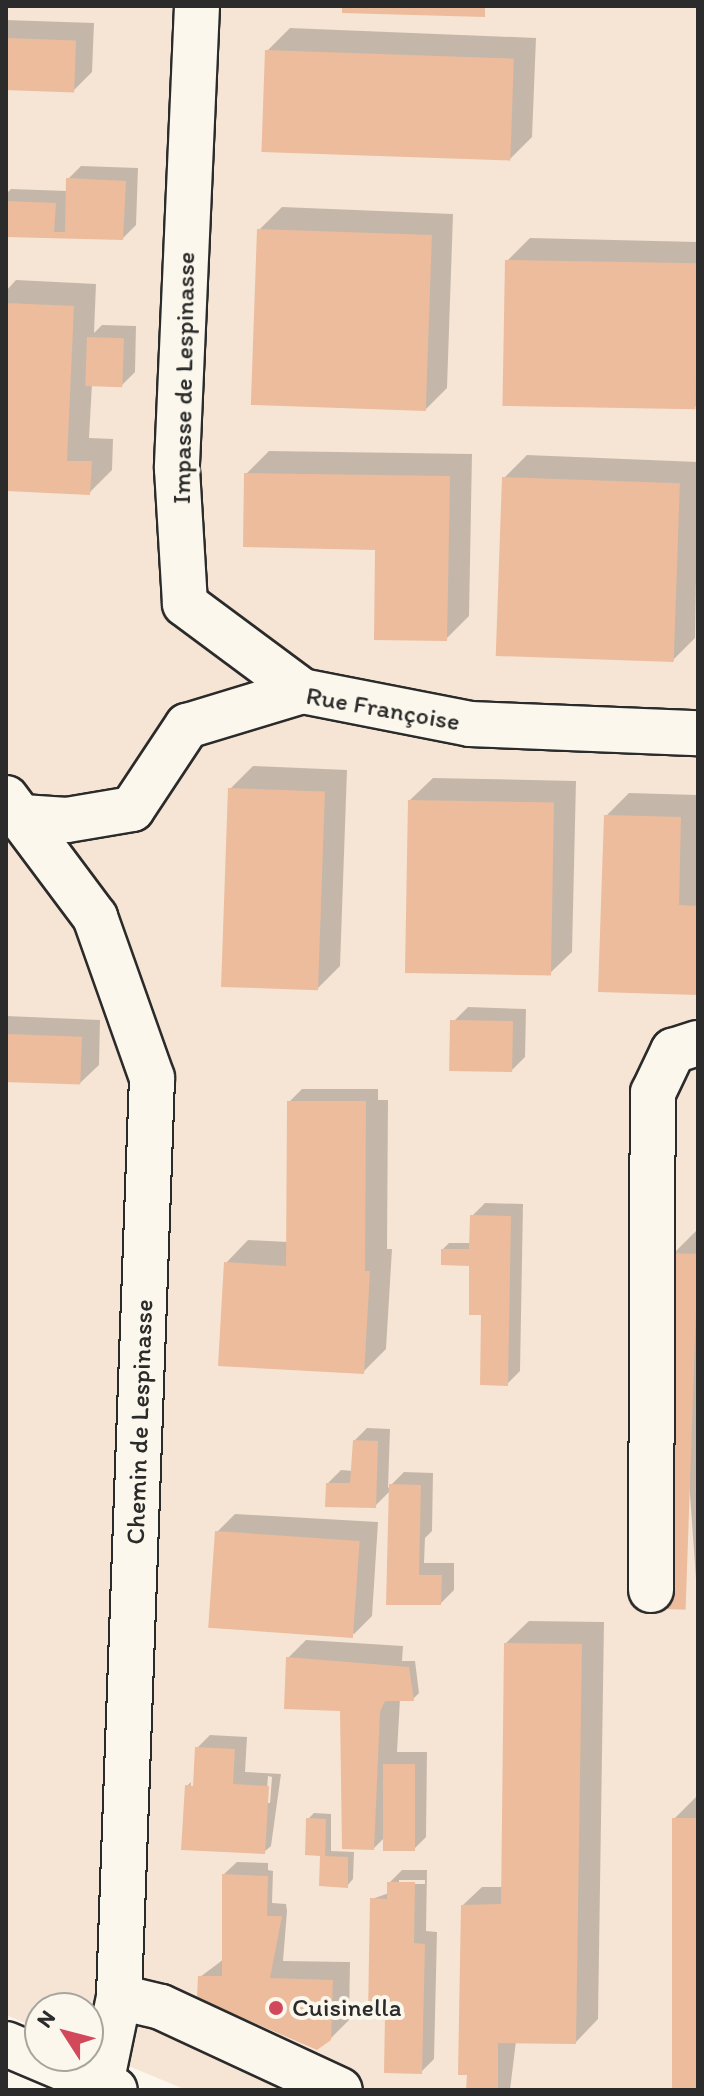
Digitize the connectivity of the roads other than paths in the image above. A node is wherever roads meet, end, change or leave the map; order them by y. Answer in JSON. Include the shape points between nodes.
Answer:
{"nodes":[{"id":1,"x":197,"y":6,"type":"edge"},
{"id":2,"x":302,"y":691,"type":"junction"},
{"id":3,"x":698,"y":733,"type":"edge"},
{"id":4,"x":14,"y":808,"type":"edge"},
{"id":5,"x":698,"y":1043,"type":"edge"},
{"id":6,"x":651,"y":1590,"type":"dead end"},
{"id":7,"x":119,"y":1997,"type":"junction"},
{"id":8,"x":6,"y":2044,"type":"edge"},
{"id":9,"x":54,"y":2078,"type":"edge"},
{"id":10,"x":108,"y":2087,"type":"edge"},
{"id":11,"x":340,"y":2090,"type":"edge"}],
"edges":[{"from":1,"to":2,"type":"street","name":"Impasse de Lespinasse","via":[[177,469],[185,604]]},
{"from":2,"to":3,"type":"street","name":"Rue Françoise","via":[[470,724]]},
{"from":2,"to":4,"type":"street","name":"Rue Françoise","via":[[187,726],[132,809],[67,820]]},
{"from":4,"to":7,"type":"street","name":"Chemin de Lespinasse","via":[[95,917],[152,1078]]},
{"from":5,"to":6,"type":"street","via":[[673,1051],[653,1093]]},
{"from":7,"to":10,"type":"street","name":"Chemin de Lespinasse"},
{"from":7,"to":11,"type":"street","via":[[161,2007]]},
{"from":8,"to":9,"type":"street"},
{"from":9,"to":10,"type":"street"}]}
